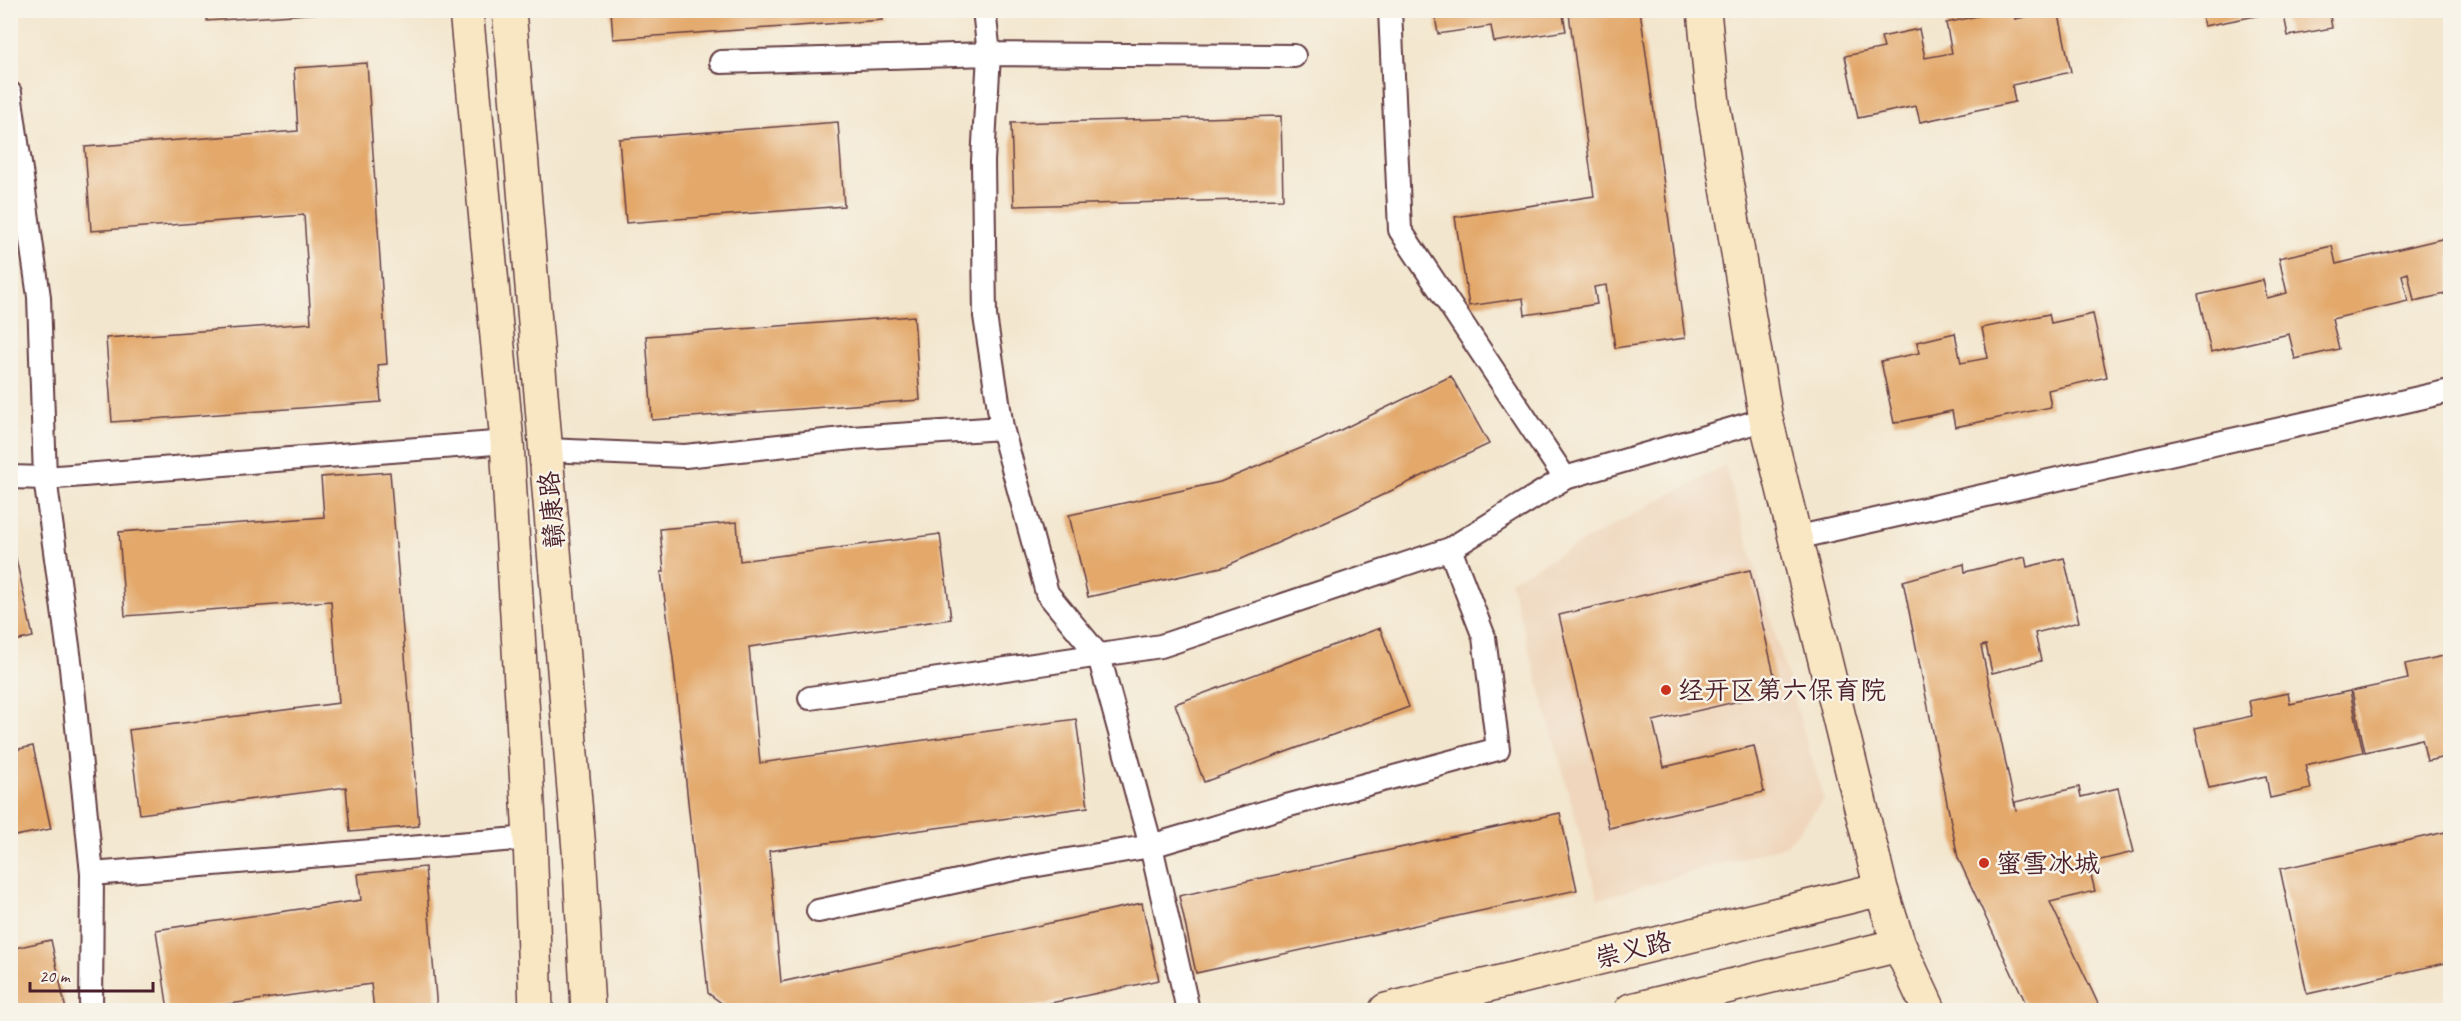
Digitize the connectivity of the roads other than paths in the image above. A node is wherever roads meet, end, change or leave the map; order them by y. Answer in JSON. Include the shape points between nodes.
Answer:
{"nodes":[{"id":1,"x":465,"y":10,"type":"edge"},
{"id":2,"x":509,"y":10,"type":"edge"},
{"id":3,"x":984,"y":10,"type":"edge"},
{"id":4,"x":1390,"y":10,"type":"edge"},
{"id":5,"x":1704,"y":10,"type":"edge"},
{"id":6,"x":989,"y":54,"type":"junction"},
{"id":7,"x":1294,"y":56,"type":"dead end"},
{"id":8,"x":721,"y":62,"type":"dead end"},
{"id":9,"x":10,"y":93,"type":"edge"},
{"id":10,"x":2451,"y":391,"type":"edge"},
{"id":11,"x":1767,"y":419,"type":"junction"},
{"id":12,"x":1002,"y":428,"type":"junction"},
{"id":13,"x":507,"y":442,"type":"junction"},
{"id":14,"x":547,"y":450,"type":"junction"},
{"id":15,"x":10,"y":477,"type":"edge"},
{"id":16,"x":45,"y":478,"type":"junction"},
{"id":17,"x":1565,"y":478,"type":"junction"},
{"id":18,"x":1795,"y":538,"type":"junction"},
{"id":19,"x":1450,"y":549,"type":"junction"},
{"id":20,"x":1099,"y":656,"type":"junction"},
{"id":21,"x":810,"y":698,"type":"dead end"},
{"id":22,"x":530,"y":838,"type":"junction"},
{"id":23,"x":1151,"y":846,"type":"junction"},
{"id":24,"x":92,"y":874,"type":"junction"},
{"id":25,"x":1881,"y":889,"type":"junction"},
{"id":26,"x":818,"y":910,"type":"dead end"},
{"id":27,"x":1899,"y":945,"type":"junction"},
{"id":28,"x":91,"y":1011,"type":"edge"},
{"id":29,"x":536,"y":1011,"type":"edge"},
{"id":30,"x":588,"y":1011,"type":"edge"},
{"id":31,"x":1188,"y":1011,"type":"edge"},
{"id":32,"x":1386,"y":1011,"type":"edge"},
{"id":33,"x":1631,"y":1011,"type":"edge"},
{"id":34,"x":1929,"y":1011,"type":"edge"}],
"edges":[{"from":1,"to":13,"type":"main road","name":"赣康路"},
{"from":2,"to":14,"type":"main road","name":"赣康路"},
{"from":3,"to":6,"type":"lane"},
{"from":4,"to":17,"type":"lane","via":[[1400,231]]},
{"from":5,"to":11,"type":"main road","via":[[1713,104]]},
{"from":6,"to":7,"type":"lane"},
{"from":6,"to":8,"type":"lane"},
{"from":6,"to":12,"type":"lane","via":[[982,161],[985,316]]},
{"from":9,"to":16,"type":"lane","via":[[39,297]]},
{"from":10,"to":18,"type":"lane"},
{"from":11,"to":17,"type":"lane"},
{"from":11,"to":18,"type":"main road"},
{"from":12,"to":14,"type":"lane","via":[[852,438],[685,456]]},
{"from":12,"to":20,"type":"lane","via":[[1047,593]]},
{"from":13,"to":16,"type":"lane"},
{"from":13,"to":22,"type":"main road","name":"赣康路"},
{"from":14,"to":30,"type":"main road","name":"赣康路"},
{"from":15,"to":16,"type":"lane"},
{"from":16,"to":24,"type":"lane"},
{"from":17,"to":19,"type":"lane"},
{"from":18,"to":25,"type":"main road"},
{"from":19,"to":20,"type":"lane","via":[[1161,646]]},
{"from":19,"to":23,"type":"lane","via":[[1484,638],[1498,749]]},
{"from":20,"to":21,"type":"lane"},
{"from":20,"to":23,"type":"lane"},
{"from":22,"to":24,"type":"lane"},
{"from":22,"to":29,"type":"main road","name":"赣康路"},
{"from":23,"to":26,"type":"lane","via":[[1014,869]]},
{"from":23,"to":31,"type":"lane"},
{"from":24,"to":28,"type":"lane"},
{"from":25,"to":27,"type":"main road"},
{"from":25,"to":32,"type":"main road","name":"崇义路"},
{"from":27,"to":33,"type":"main road"},
{"from":27,"to":34,"type":"main road"}]}
